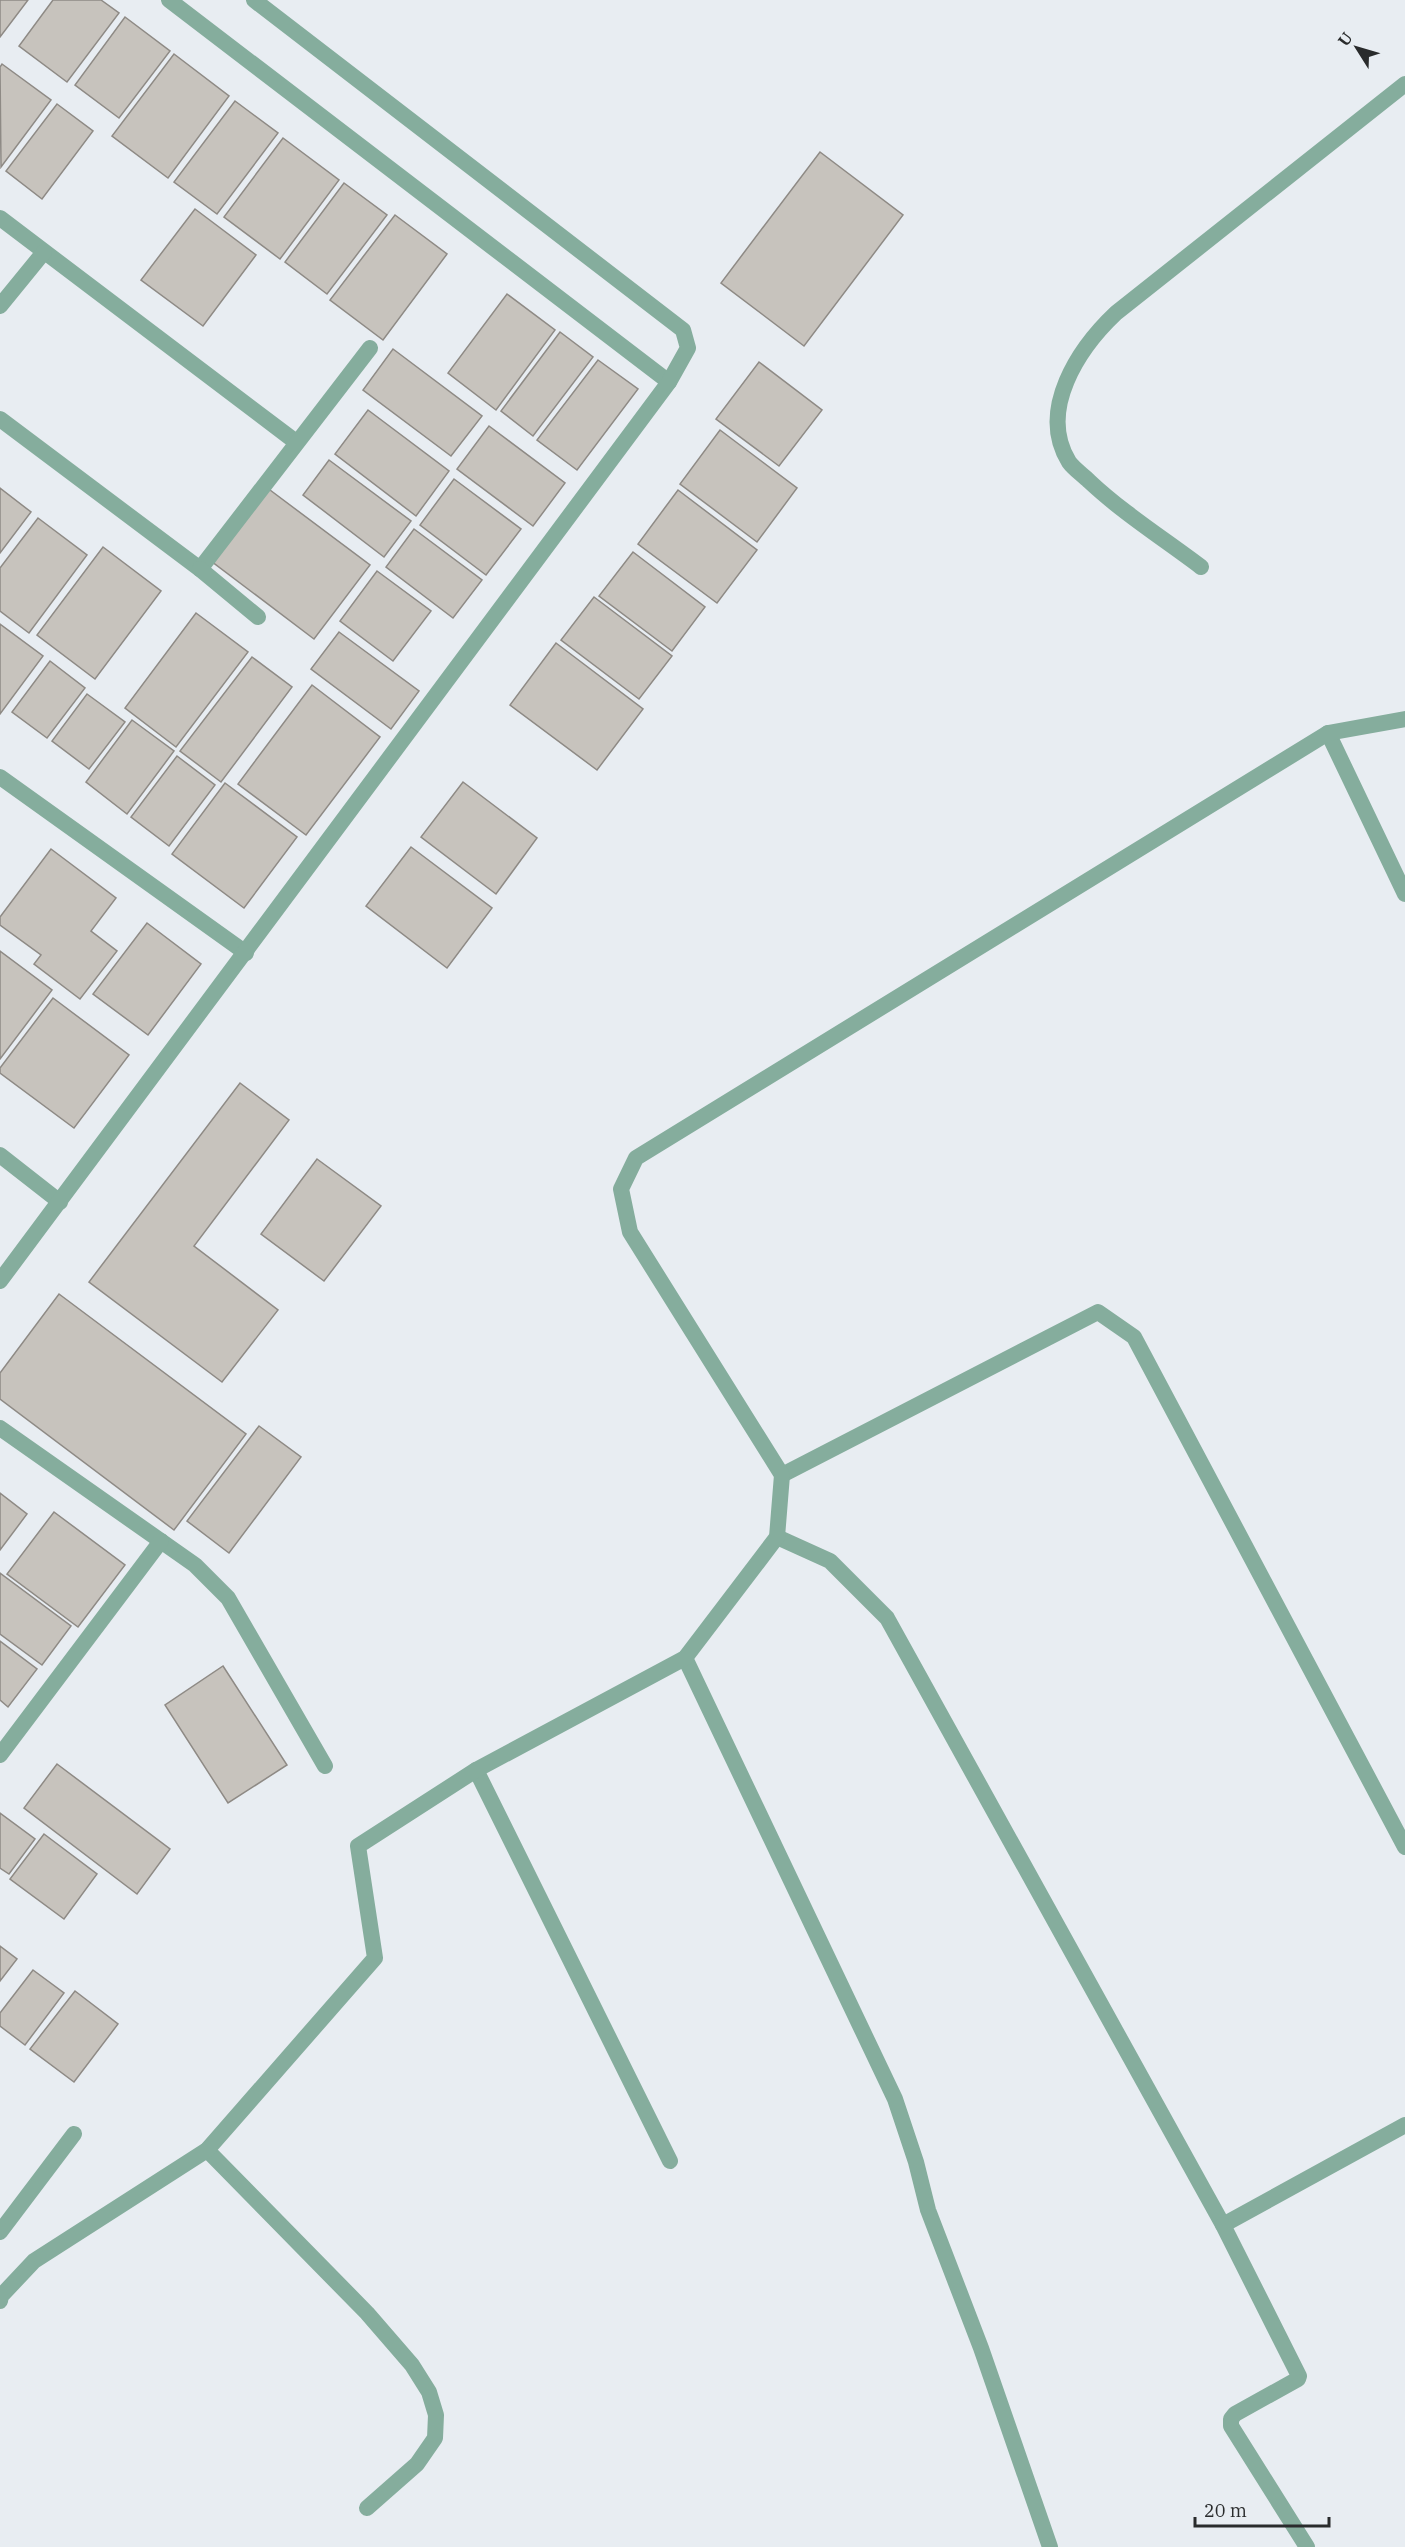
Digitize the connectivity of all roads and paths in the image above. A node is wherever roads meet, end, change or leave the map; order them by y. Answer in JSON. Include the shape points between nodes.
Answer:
{"nodes":[{"id":1,"x":169,"y":0,"type":"edge"},
{"id":2,"x":254,"y":0,"type":"edge"},
{"id":3,"x":1405,"y":84,"type":"edge"},
{"id":4,"x":0,"y":218,"type":"edge"},
{"id":5,"x":44,"y":252,"type":"junction"},
{"id":6,"x":0,"y":306,"type":"edge"},
{"id":7,"x":370,"y":348,"type":"dead end"},
{"id":8,"x":669,"y":382,"type":"junction"},
{"id":9,"x":0,"y":419,"type":"edge"},
{"id":10,"x":296,"y":442,"type":"junction"},
{"id":11,"x":1201,"y":567,"type":"dead end"},
{"id":12,"x":200,"y":569,"type":"junction"},
{"id":13,"x":258,"y":617,"type":"dead end"},
{"id":14,"x":1405,"y":719,"type":"edge"},
{"id":15,"x":1328,"y":733,"type":"junction"},
{"id":16,"x":0,"y":777,"type":"edge"},
{"id":17,"x":1405,"y":894,"type":"edge"},
{"id":18,"x":246,"y":953,"type":"junction"},
{"id":19,"x":0,"y":1155,"type":"edge"},
{"id":20,"x":60,"y":1202,"type":"junction"},
{"id":21,"x":0,"y":1281,"type":"edge"},
{"id":22,"x":0,"y":1428,"type":"edge"},
{"id":23,"x":782,"y":1475,"type":"junction"},
{"id":24,"x":777,"y":1536,"type":"junction"},
{"id":25,"x":161,"y":1540,"type":"junction"},
{"id":26,"x":685,"y":1658,"type":"junction"},
{"id":27,"x":0,"y":1755,"type":"edge"},
{"id":28,"x":325,"y":1766,"type":"dead end"},
{"id":29,"x":476,"y":1770,"type":"junction"},
{"id":30,"x":1405,"y":1847,"type":"edge"},
{"id":31,"x":1405,"y":2125,"type":"edge"},
{"id":32,"x":74,"y":2134,"type":"dead end"},
{"id":33,"x":207,"y":2150,"type":"junction"},
{"id":34,"x":670,"y":2161,"type":"dead end"},
{"id":35,"x":1223,"y":2225,"type":"junction"},
{"id":36,"x":0,"y":2232,"type":"edge"},
{"id":37,"x":0,"y":2301,"type":"edge"},
{"id":38,"x":368,"y":2508,"type":"dead end"},
{"id":39,"x":1050,"y":2547,"type":"edge"},
{"id":40,"x":1307,"y":2547,"type":"edge"}],
"edges":[{"from":1,"to":8,"type":"street"},
{"from":2,"to":8,"type":"street","via":[[683,330],[688,348]]},
{"from":3,"to":11,"type":"street","via":[[1116,313],[1096,332],[1071,370],[1059,408],[1058,432],[1070,462],[1098,489]]},
{"from":4,"to":5,"type":"street"},
{"from":5,"to":6,"type":"street"},
{"from":5,"to":10,"type":"street"},
{"from":7,"to":10,"type":"street"},
{"from":8,"to":18,"type":"street"},
{"from":9,"to":12,"type":"street"},
{"from":10,"to":12,"type":"street"},
{"from":12,"to":13,"type":"street"},
{"from":14,"to":15,"type":"street"},
{"from":15,"to":17,"type":"street"},
{"from":15,"to":23,"type":"street","via":[[636,1158],[621,1189],[630,1232]]},
{"from":16,"to":18,"type":"street"},
{"from":18,"to":20,"type":"street"},
{"from":19,"to":20,"type":"street"},
{"from":20,"to":21,"type":"street"},
{"from":22,"to":25,"type":"street"},
{"from":23,"to":24,"type":"street"},
{"from":23,"to":30,"type":"street","via":[[1098,1312],[1134,1337]]},
{"from":24,"to":26,"type":"street"},
{"from":24,"to":35,"type":"street","via":[[830,1561],[887,1618]]},
{"from":25,"to":27,"type":"street"},
{"from":25,"to":28,"type":"street","via":[[195,1565],[228,1598]]},
{"from":26,"to":29,"type":"street"},
{"from":26,"to":39,"type":"street","via":[[895,2099],[928,2210]]},
{"from":29,"to":33,"type":"street","via":[[358,1845],[375,1958]]},
{"from":29,"to":34,"type":"street"},
{"from":31,"to":35,"type":"street"},
{"from":32,"to":36,"type":"street"},
{"from":33,"to":37,"type":"street","via":[[34,2261]]},
{"from":33,"to":38,"type":"street","via":[[367,2313],[412,2365],[429,2392],[436,2415],[435,2438],[417,2464]]},
{"from":35,"to":40,"type":"street","via":[[1299,2376],[1235,2414],[1231,2426]]}]}
